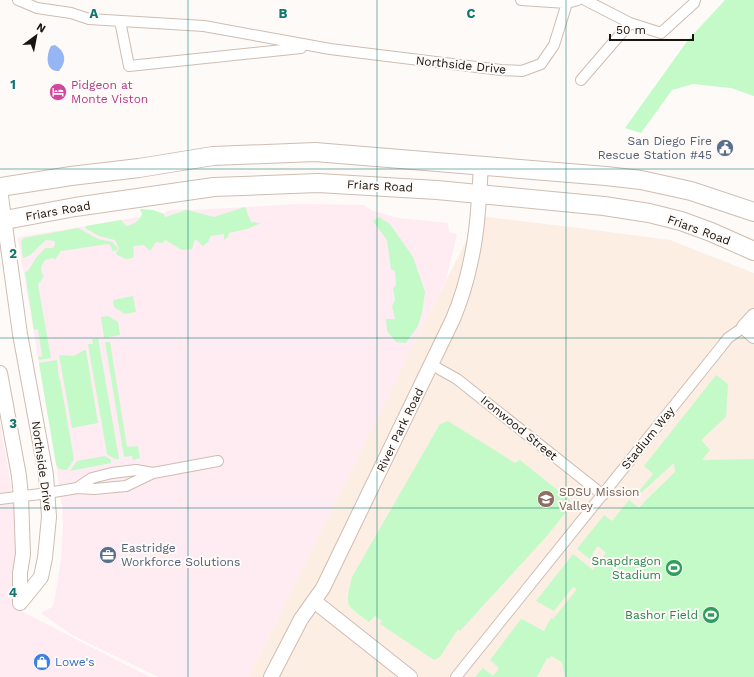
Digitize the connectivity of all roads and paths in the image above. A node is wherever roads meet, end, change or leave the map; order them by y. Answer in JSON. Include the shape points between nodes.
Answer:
{"nodes":[{"id":1,"x":18,"y":0,"type":"edge"},
{"id":2,"x":521,"y":0,"type":"edge"},
{"id":3,"x":531,"y":0,"type":"edge"},
{"id":4,"x":578,"y":0,"type":"edge"},
{"id":5,"x":585,"y":0,"type":"edge"},
{"id":6,"x":695,"y":0,"type":"edge"},
{"id":7,"x":568,"y":1,"type":"edge"},
{"id":8,"x":120,"y":21,"type":"junction"},
{"id":9,"x":630,"y":23,"type":"junction"},
{"id":10,"x":313,"y":47,"type":"junction"},
{"id":11,"x":581,"y":80,"type":"dead end"},
{"id":12,"x":480,"y":165,"type":"junction"},
{"id":13,"x":0,"y":188,"type":"edge"},
{"id":14,"x":479,"y":194,"type":"junction"},
{"id":15,"x":754,"y":212,"type":"edge"},
{"id":16,"x":2,"y":221,"type":"edge"},
{"id":17,"x":754,"y":251,"type":"edge"},
{"id":18,"x":754,"y":316,"type":"edge"},
{"id":19,"x":749,"y":331,"type":"edge"},
{"id":20,"x":432,"y":365,"type":"junction"},
{"id":21,"x":0,"y":373,"type":"edge"},
{"id":22,"x":218,"y":461,"type":"dead end"},
{"id":23,"x":48,"y":493,"type":"junction"},
{"id":24,"x":603,"y":495,"type":"junction"},
{"id":25,"x":21,"y":497,"type":"junction"},
{"id":26,"x":0,"y":499,"type":"edge"},
{"id":27,"x":314,"y":601,"type":"junction"},
{"id":28,"x":271,"y":677,"type":"edge"},
{"id":29,"x":410,"y":677,"type":"edge"},
{"id":30,"x":456,"y":677,"type":"edge"}],
"edges":[{"from":1,"to":8,"type":"street","name":"Northside Drive","via":[[37,8],[71,13],[89,19]]},
{"from":2,"to":3,"type":"street"},
{"from":3,"to":7,"type":"street"},
{"from":4,"to":7,"type":"street"},
{"from":5,"to":9,"type":"street"},
{"from":6,"to":9,"type":"street","via":[[661,32]]},
{"from":7,"to":10,"type":"street","name":"Northside Drive","via":[[554,45],[541,64],[522,70],[501,70]]},
{"from":8,"to":10,"type":"street","name":"Northside Drive","via":[[204,26]]},
{"from":8,"to":10,"type":"street","name":"Northside Drive","via":[[129,66]]},
{"from":9,"to":11,"type":"street"},
{"from":12,"to":13,"type":"highway","via":[[315,152],[213,156]]},
{"from":12,"to":14,"type":"street","name":"River Park Road"},
{"from":12,"to":15,"type":"highway","via":[[641,180],[701,193]]},
{"from":13,"to":16,"type":"street","name":"Northside Drive"},
{"from":14,"to":16,"type":"highway","name":"Friars Road","via":[[318,182],[214,187],[75,207]]},
{"from":14,"to":17,"type":"highway","name":"Friars Road","via":[[649,213],[681,221]]},
{"from":14,"to":20,"type":"street","name":"River Park Road","via":[[472,259],[466,281],[454,319]]},
{"from":16,"to":23,"type":"street","name":"Northside Drive"},
{"from":18,"to":19,"type":"street","name":"Stadium Way"},
{"from":19,"to":24,"type":"street","name":"Stadium Way","via":[[725,342]]},
{"from":20,"to":24,"type":"street","name":"Ironwood Street","via":[[457,379]]},
{"from":20,"to":27,"type":"street","name":"River Park Road","via":[[323,588]]},
{"from":21,"to":25,"type":"street","name":"Northside Drive"},
{"from":22,"to":23,"type":"street","via":[[153,473],[126,486],[77,488]]},
{"from":23,"to":25,"type":"street"},
{"from":23,"to":25,"type":"street","name":"Northside Drive","via":[[49,517],[41,577],[20,603],[23,554]]},
{"from":24,"to":30,"type":"street","name":"Stadium Way"},
{"from":25,"to":26,"type":"street"},
{"from":27,"to":28,"type":"street","name":"River Park Road","via":[[301,619]]},
{"from":27,"to":29,"type":"street"}]}
